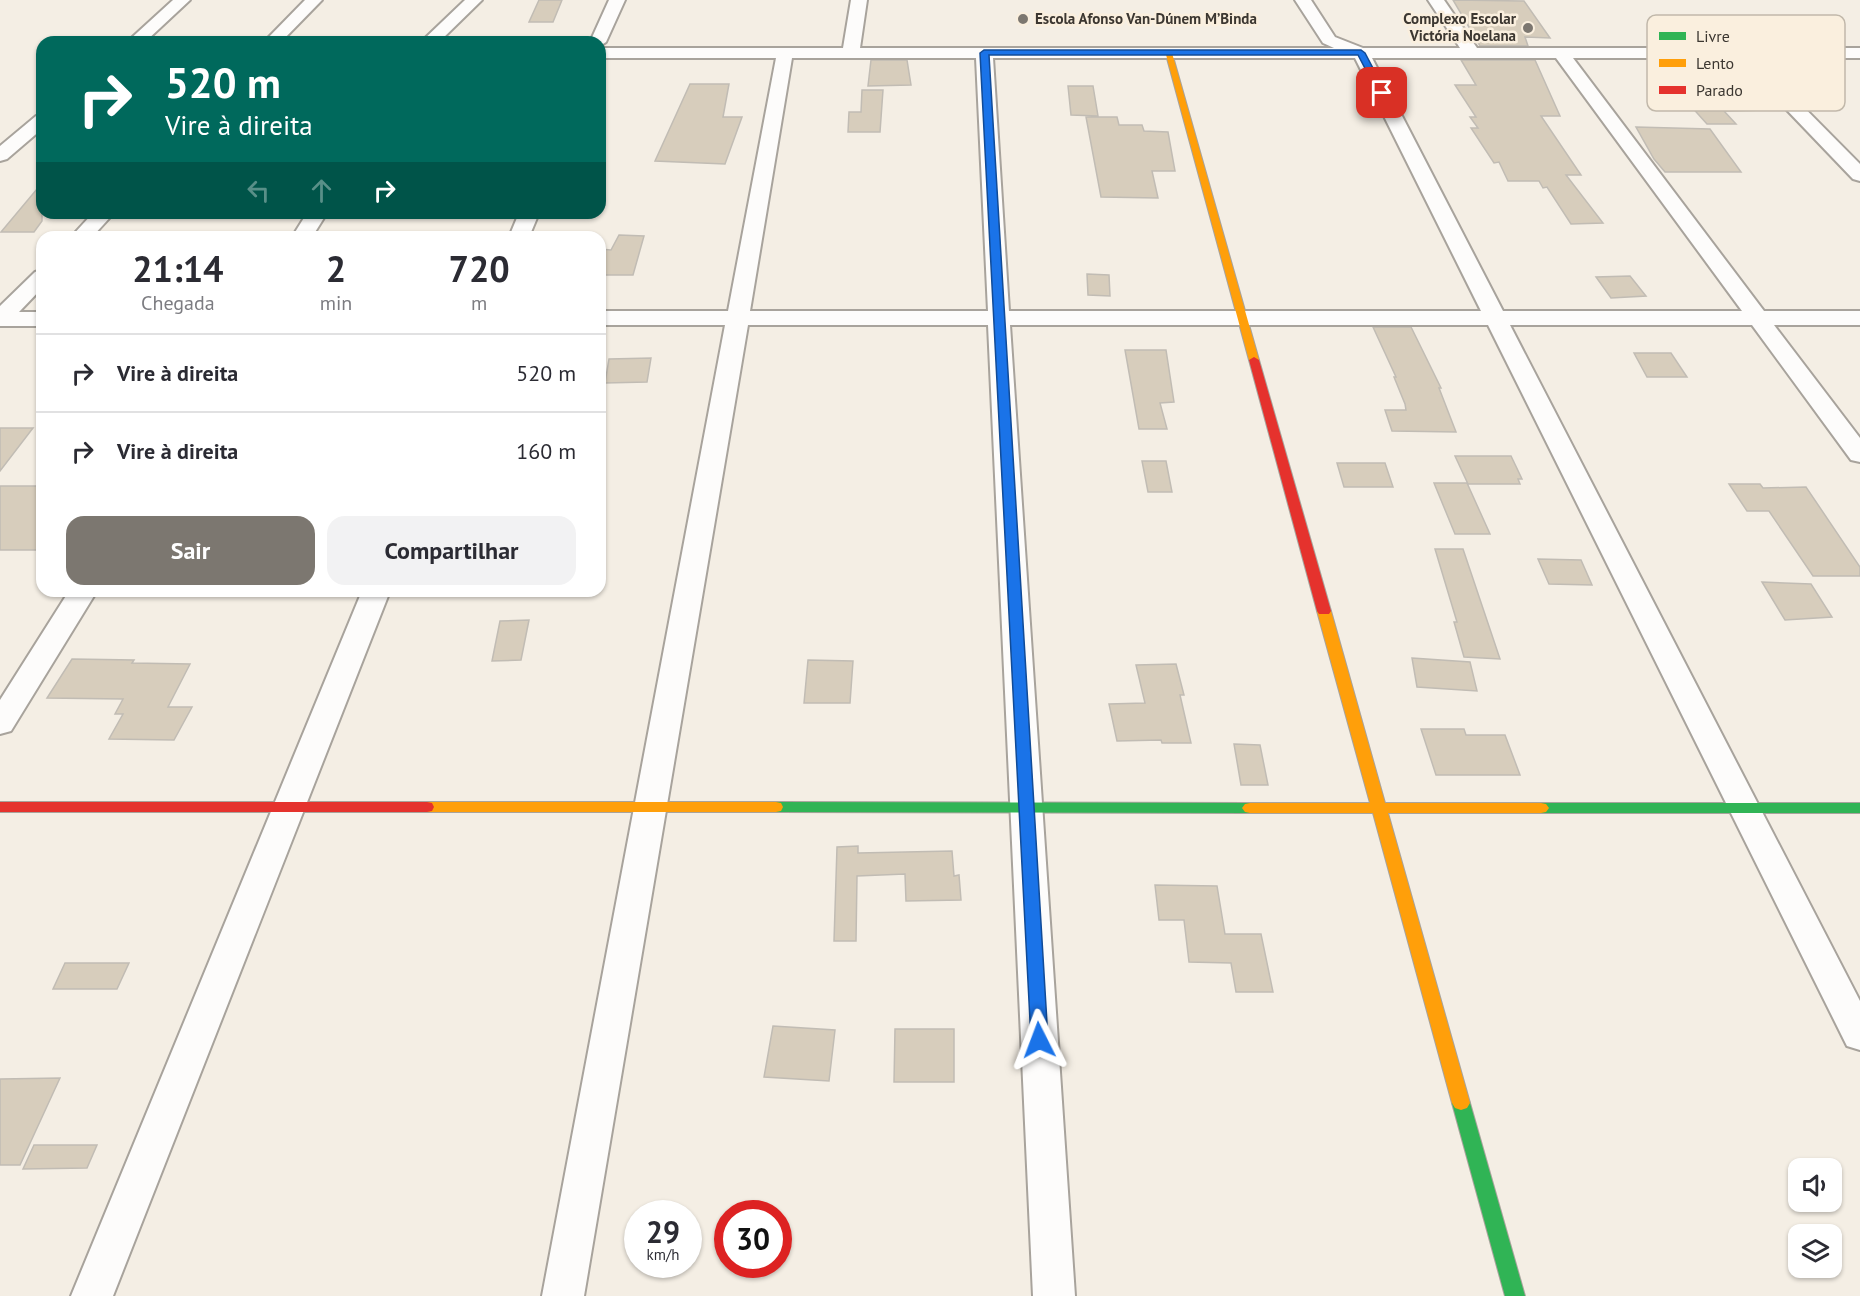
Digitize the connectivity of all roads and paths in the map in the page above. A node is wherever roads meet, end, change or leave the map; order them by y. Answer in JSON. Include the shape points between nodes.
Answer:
{"nodes":[{"id":1,"x":182,"y":0,"type":"edge"},
{"id":2,"x":314,"y":0,"type":"edge"},
{"id":3,"x":474,"y":0,"type":"edge"},
{"id":4,"x":617,"y":0,"type":"edge"},
{"id":5,"x":859,"y":0,"type":"edge"},
{"id":6,"x":1303,"y":0,"type":"edge"},
{"id":7,"x":1436,"y":0,"type":"edge"},
{"id":8,"x":142,"y":36,"type":"edge"},
{"id":9,"x":278,"y":36,"type":"edge"},
{"id":10,"x":435,"y":36,"type":"edge"},
{"id":11,"x":601,"y":36,"type":"edge"},
{"id":12,"x":1845,"y":52,"type":"edge"},
{"id":13,"x":1860,"y":52,"type":"edge"},
{"id":14,"x":606,"y":53,"type":"edge"},
{"id":15,"x":785,"y":53,"type":"junction"},
{"id":16,"x":851,"y":53,"type":"junction"},
{"id":17,"x":984,"y":53,"type":"junction"},
{"id":18,"x":1168,"y":53,"type":"junction"},
{"id":19,"x":1361,"y":53,"type":"junction"},
{"id":20,"x":1472,"y":53,"type":"junction"},
{"id":21,"x":1561,"y":53,"type":"junction"},
{"id":22,"x":1647,"y":53,"type":"edge"},
{"id":23,"x":1798,"y":111,"type":"edge"},
{"id":24,"x":36,"y":125,"type":"edge"},
{"id":25,"x":0,"y":155,"type":"edge"},
{"id":26,"x":1860,"y":175,"type":"edge"},
{"id":27,"x":98,"y":219,"type":"edge"},
{"id":28,"x":87,"y":231,"type":"edge"},
{"id":29,"x":36,"y":282,"type":"edge"},
{"id":30,"x":606,"y":318,"type":"edge"},
{"id":31,"x":737,"y":318,"type":"junction"},
{"id":32,"x":999,"y":318,"type":"junction"},
{"id":33,"x":1241,"y":318,"type":"junction"},
{"id":34,"x":1497,"y":318,"type":"junction"},
{"id":35,"x":1758,"y":318,"type":"junction"},
{"id":36,"x":1860,"y":318,"type":"edge"},
{"id":37,"x":0,"y":319,"type":"edge"},
{"id":38,"x":36,"y":319,"type":"edge"},
{"id":39,"x":1860,"y":455,"type":"edge"},
{"id":40,"x":78,"y":597,"type":"edge"},
{"id":41,"x":374,"y":597,"type":"edge"},
{"id":42,"x":0,"y":724,"type":"edge"},
{"id":43,"x":0,"y":807,"type":"edge"},
{"id":44,"x":289,"y":807,"type":"junction"},
{"id":45,"x":650,"y":807,"type":"junction"},
{"id":46,"x":1026,"y":808,"type":"junction"},
{"id":47,"x":1378,"y":808,"type":"junction"},
{"id":48,"x":1744,"y":808,"type":"junction"},
{"id":49,"x":1860,"y":808,"type":"edge"},
{"id":50,"x":1860,"y":1036,"type":"edge"},
{"id":51,"x":92,"y":1296,"type":"edge"},
{"id":52,"x":563,"y":1296,"type":"edge"},
{"id":53,"x":1054,"y":1296,"type":"edge"},
{"id":54,"x":1515,"y":1296,"type":"edge"}],
"edges":[{"from":1,"to":8,"type":"street"},
{"from":2,"to":9,"type":"street"},
{"from":3,"to":10,"type":"street"},
{"from":4,"to":11,"type":"street"},
{"from":5,"to":16,"type":"street"},
{"from":6,"to":19,"type":"street","via":[[1329,40]]},
{"from":7,"to":20,"type":"street"},
{"from":12,"to":13,"type":"street"},
{"from":14,"to":15,"type":"street"},
{"from":15,"to":16,"type":"street"},
{"from":15,"to":31,"type":"street"},
{"from":16,"to":17,"type":"street"},
{"from":17,"to":18,"type":"street"},
{"from":17,"to":32,"type":"street"},
{"from":18,"to":19,"type":"street"},
{"from":18,"to":33,"type":"street"},
{"from":19,"to":20,"type":"street"},
{"from":19,"to":34,"type":"street"},
{"from":20,"to":21,"type":"street"},
{"from":21,"to":22,"type":"street"},
{"from":21,"to":35,"type":"street"},
{"from":23,"to":26,"type":"street"},
{"from":24,"to":25,"type":"street"},
{"from":27,"to":28,"type":"street"},
{"from":29,"to":37,"type":"street"},
{"from":30,"to":31,"type":"street"},
{"from":31,"to":32,"type":"street"},
{"from":31,"to":45,"type":"street"},
{"from":32,"to":33,"type":"street"},
{"from":32,"to":46,"type":"street"},
{"from":33,"to":34,"type":"street"},
{"from":33,"to":47,"type":"street"},
{"from":34,"to":35,"type":"street"},
{"from":34,"to":48,"type":"street"},
{"from":35,"to":36,"type":"street"},
{"from":35,"to":39,"type":"street"},
{"from":37,"to":38,"type":"street"},
{"from":40,"to":42,"type":"street"},
{"from":41,"to":44,"type":"street"},
{"from":43,"to":44,"type":"street"},
{"from":44,"to":45,"type":"street"},
{"from":44,"to":51,"type":"street"},
{"from":45,"to":46,"type":"street"},
{"from":45,"to":52,"type":"street"},
{"from":46,"to":47,"type":"street"},
{"from":46,"to":53,"type":"street"},
{"from":47,"to":48,"type":"street"},
{"from":47,"to":54,"type":"street"},
{"from":48,"to":49,"type":"street"},
{"from":48,"to":50,"type":"street"}]}
